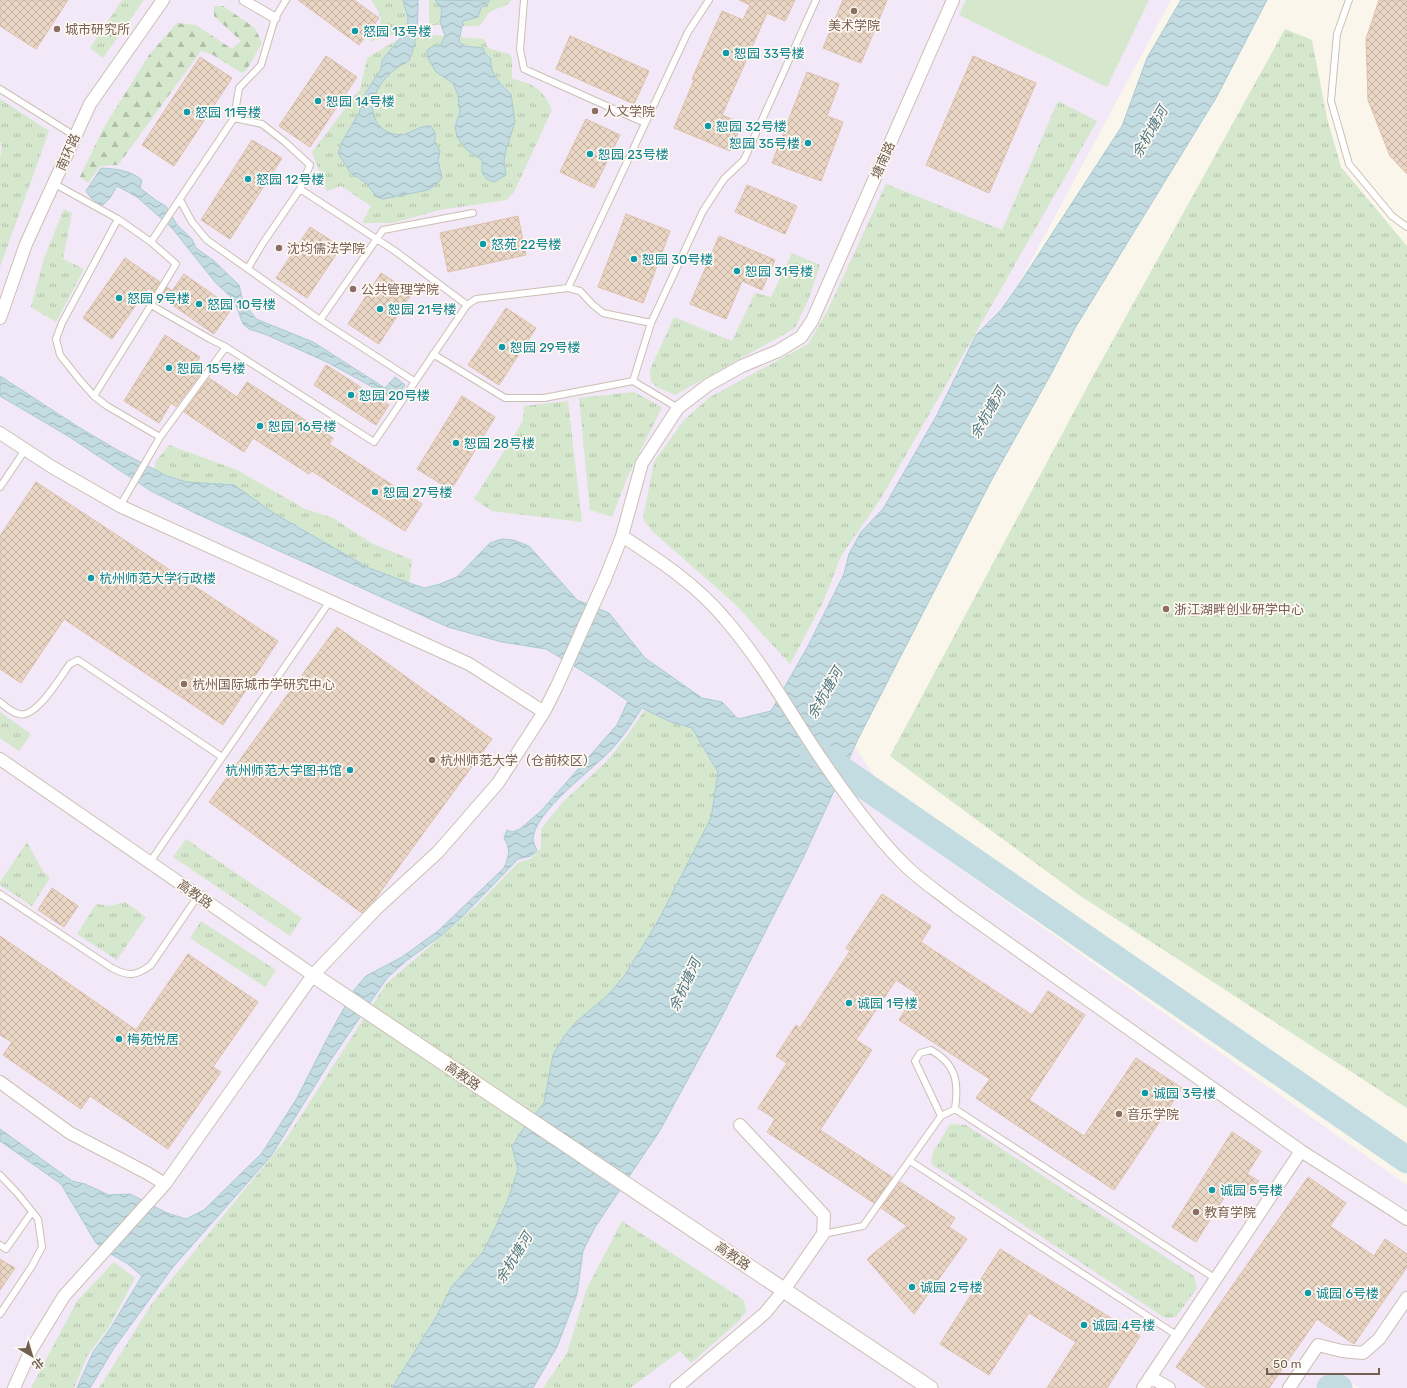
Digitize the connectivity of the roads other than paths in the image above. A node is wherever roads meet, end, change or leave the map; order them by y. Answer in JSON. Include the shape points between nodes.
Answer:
{"nodes":[{"id":1,"x":163,"y":0,"type":"edge"},
{"id":2,"x":244,"y":0,"type":"edge"},
{"id":3,"x":286,"y":0,"type":"edge"},
{"id":4,"x":524,"y":0,"type":"edge"},
{"id":5,"x":709,"y":0,"type":"edge"},
{"id":6,"x":816,"y":0,"type":"edge"},
{"id":7,"x":953,"y":0,"type":"edge"},
{"id":8,"x":1349,"y":0,"type":"edge"},
{"id":9,"x":275,"y":18,"type":"junction"},
{"id":10,"x":0,"y":89,"type":"edge"},
{"id":11,"x":234,"y":118,"type":"junction"},
{"id":12,"x":645,"y":123,"type":"junction"},
{"id":13,"x":75,"y":136,"type":"junction"},
{"id":14,"x":53,"y":183,"type":"junction"},
{"id":15,"x":300,"y":189,"type":"junction"},
{"id":16,"x":180,"y":200,"type":"junction"},
{"id":17,"x":473,"y":213,"type":"dead end"},
{"id":18,"x":118,"y":219,"type":"junction"},
{"id":19,"x":1407,"y":227,"type":"edge"},
{"id":20,"x":376,"y":240,"type":"junction"},
{"id":21,"x":151,"y":242,"type":"junction"},
{"id":22,"x":248,"y":268,"type":"junction"},
{"id":23,"x":568,"y":288,"type":"junction"},
{"id":24,"x":151,"y":305,"type":"junction"},
{"id":25,"x":467,"y":305,"type":"junction"},
{"id":26,"x":0,"y":318,"type":"edge"},
{"id":27,"x":320,"y":320,"type":"junction"},
{"id":28,"x":651,"y":323,"type":"junction"},
{"id":29,"x":226,"y":347,"type":"junction"},
{"id":30,"x":433,"y":354,"type":"junction"},
{"id":31,"x":414,"y":381,"type":"junction"},
{"id":32,"x":633,"y":381,"type":"junction"},
{"id":33,"x":94,"y":396,"type":"junction"},
{"id":34,"x":678,"y":408,"type":"junction"},
{"id":35,"x":0,"y":432,"type":"edge"},
{"id":36,"x":160,"y":437,"type":"junction"},
{"id":37,"x":25,"y":450,"type":"junction"},
{"id":38,"x":0,"y":487,"type":"edge"},
{"id":39,"x":120,"y":506,"type":"junction"},
{"id":40,"x":622,"y":536,"type":"junction"},
{"id":41,"x":330,"y":601,"type":"junction"},
{"id":42,"x":0,"y":702,"type":"edge"},
{"id":43,"x":544,"y":712,"type":"junction"},
{"id":44,"x":222,"y":757,"type":"junction"},
{"id":45,"x":0,"y":759,"type":"edge"},
{"id":46,"x":150,"y":862,"type":"junction"},
{"id":47,"x":0,"y":894,"type":"edge"},
{"id":48,"x":198,"y":896,"type":"junction"},
{"id":49,"x":313,"y":975,"type":"junction"},
{"id":50,"x":0,"y":1082,"type":"edge"},
{"id":51,"x":955,"y":1109,"type":"junction"},
{"id":52,"x":941,"y":1116,"type":"junction"},
{"id":53,"x":740,"y":1125,"type":"dead end"},
{"id":54,"x":1301,"y":1151,"type":"junction"},
{"id":55,"x":910,"y":1161,"type":"junction"},
{"id":56,"x":0,"y":1174,"type":"edge"},
{"id":57,"x":162,"y":1188,"type":"junction"},
{"id":58,"x":32,"y":1212,"type":"junction"},
{"id":59,"x":1407,"y":1218,"type":"edge"},
{"id":60,"x":823,"y":1234,"type":"junction"},
{"id":61,"x":0,"y":1244,"type":"edge"},
{"id":62,"x":1216,"y":1279,"type":"junction"},
{"id":63,"x":784,"y":1290,"type":"junction"},
{"id":64,"x":1407,"y":1298,"type":"edge"},
{"id":65,"x":0,"y":1314,"type":"edge"},
{"id":66,"x":1178,"y":1336,"type":"junction"},
{"id":67,"x":1150,"y":1377,"type":"junction"},
{"id":68,"x":14,"y":1388,"type":"edge"},
{"id":69,"x":676,"y":1388,"type":"edge"},
{"id":70,"x":930,"y":1388,"type":"edge"},
{"id":71,"x":1143,"y":1388,"type":"edge"},
{"id":72,"x":1168,"y":1388,"type":"edge"},
{"id":73,"x":1289,"y":1388,"type":"edge"}],
"edges":[{"from":1,"to":13,"type":"street","name":"南环路","via":[[90,104]]},
{"from":2,"to":9,"type":"street"},
{"from":3,"to":9,"type":"lane"},
{"from":4,"to":12,"type":"lane","via":[[520,49],[524,68]]},
{"from":5,"to":12,"type":"lane","via":[[688,32]]},
{"from":6,"to":28,"type":"lane","via":[[744,160],[724,179],[703,211]]},
{"from":7,"to":34,"type":"street","name":"塘南路","via":[[812,321],[801,337],[708,385]]},
{"from":8,"to":19,"type":"lane","via":[[1337,34],[1331,101],[1349,164],[1392,216]]},
{"from":9,"to":11,"type":"lane","via":[[261,65],[240,88]]},
{"from":10,"to":13,"type":"lane"},
{"from":11,"to":15,"type":"lane","via":[[262,124],[310,165]]},
{"from":11,"to":16,"type":"lane"},
{"from":12,"to":23,"type":"lane"},
{"from":13,"to":14,"type":"street","name":"南环路"},
{"from":14,"to":18,"type":"lane"},
{"from":14,"to":26,"type":"street","name":"南环路","via":[[26,244]]},
{"from":15,"to":20,"type":"lane"},
{"from":15,"to":22,"type":"lane","via":[[262,243]]},
{"from":16,"to":21,"type":"lane"},
{"from":16,"to":22,"type":"lane","via":[[192,222],[207,240]]},
{"from":17,"to":20,"type":"lane","via":[[383,230]]},
{"from":18,"to":21,"type":"lane"},
{"from":18,"to":33,"type":"lane","via":[[62,323],[56,339],[60,355]]},
{"from":20,"to":25,"type":"lane","via":[[395,251]]},
{"from":20,"to":27,"type":"lane"},
{"from":21,"to":24,"type":"lane","via":[[176,264]]},
{"from":22,"to":27,"type":"lane"},
{"from":23,"to":25,"type":"lane","via":[[476,299]]},
{"from":23,"to":28,"type":"lane","via":[[580,291],[603,313]]},
{"from":24,"to":29,"type":"lane"},
{"from":24,"to":33,"type":"lane"},
{"from":25,"to":30,"type":"lane"},
{"from":27,"to":31,"type":"lane"},
{"from":28,"to":32,"type":"lane"},
{"from":29,"to":31,"type":"lane","via":[[374,442]]},
{"from":29,"to":36,"type":"lane"},
{"from":30,"to":31,"type":"lane"},
{"from":30,"to":32,"type":"lane","via":[[505,398],[544,398]]},
{"from":32,"to":34,"type":"lane"},
{"from":33,"to":36,"type":"lane"},
{"from":34,"to":40,"type":"street","name":"塘南路","via":[[642,463]]},
{"from":35,"to":37,"type":"street"},
{"from":36,"to":39,"type":"lane"},
{"from":37,"to":38,"type":"lane"},
{"from":37,"to":39,"type":"street"},
{"from":39,"to":41,"type":"street"},
{"from":40,"to":43,"type":"street","name":"塘南路"},
{"from":40,"to":54,"type":"street","via":[[662,561],[725,618],[770,676],[824,763],[874,830],[909,869],[957,906]]},
{"from":41,"to":43,"type":"street","via":[[469,664]]},
{"from":41,"to":44,"type":"lane"},
{"from":42,"to":44,"type":"lane","via":[[18,714],[26,715],[36,709],[70,664],[78,660]]},
{"from":43,"to":49,"type":"street","name":"塘南路","via":[[498,783],[438,852],[377,908]]},
{"from":44,"to":46,"type":"lane"},
{"from":45,"to":46,"type":"street","name":"高教路"},
{"from":46,"to":48,"type":"street","name":"高教路"},
{"from":47,"to":48,"type":"lane","via":[[112,968],[123,974],[132,975],[150,965]]},
{"from":48,"to":49,"type":"street","name":"高教路"},
{"from":49,"to":57,"type":"street","name":"塘南路"},
{"from":49,"to":63,"type":"street","name":"高教路"},
{"from":50,"to":57,"type":"street","via":[[70,1133],[147,1173]]},
{"from":51,"to":52,"type":"lane"},
{"from":51,"to":52,"type":"lane","via":[[958,1090],[954,1073],[936,1053],[930,1050],[920,1053],[915,1061]]},
{"from":51,"to":62,"type":"lane"},
{"from":52,"to":55,"type":"lane"},
{"from":53,"to":60,"type":"street","via":[[824,1215]]},
{"from":54,"to":59,"type":"street"},
{"from":54,"to":62,"type":"street"},
{"from":55,"to":60,"type":"lane","via":[[863,1226]]},
{"from":55,"to":66,"type":"lane"},
{"from":56,"to":58,"type":"lane"},
{"from":57,"to":68,"type":"street","name":"塘南路","via":[[64,1296],[31,1350]]},
{"from":58,"to":61,"type":"lane","via":[[6,1249]]},
{"from":58,"to":65,"type":"lane","via":[[38,1219],[42,1247]]},
{"from":60,"to":63,"type":"street"},
{"from":62,"to":66,"type":"street"},
{"from":63,"to":69,"type":"street","via":[[765,1313]]},
{"from":63,"to":70,"type":"street","name":"高教路"},
{"from":64,"to":73,"type":"street","via":[[1379,1339],[1363,1352],[1342,1352],[1318,1345]]},
{"from":66,"to":67,"type":"street"},
{"from":67,"to":71,"type":"street"},
{"from":67,"to":72,"type":"street"}]}
